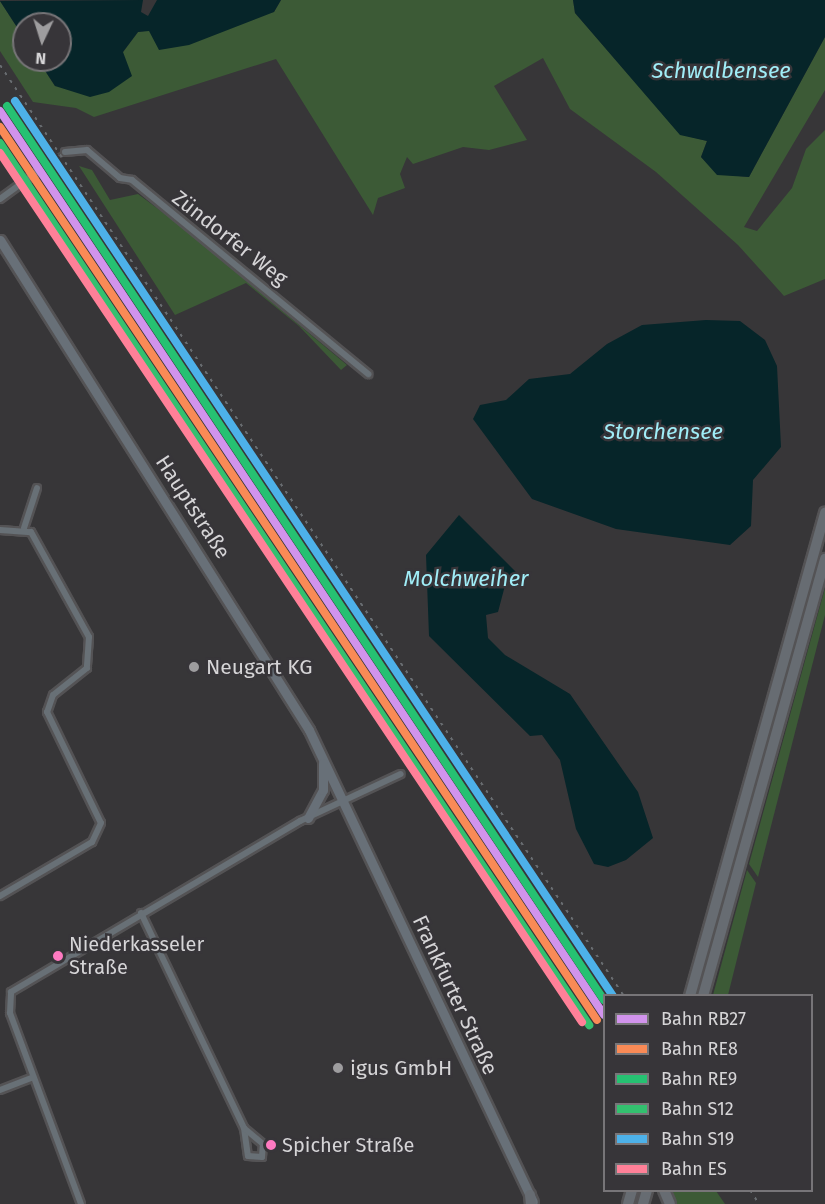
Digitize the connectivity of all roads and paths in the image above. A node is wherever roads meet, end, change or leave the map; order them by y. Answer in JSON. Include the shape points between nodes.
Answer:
{"nodes":[{"id":1,"x":65,"y":152,"type":"tunnel mouth"},
{"id":2,"x":37,"y":172,"type":"tunnel mouth"},
{"id":3,"x":0,"y":199,"type":"edge"},
{"id":4,"x":0,"y":240,"type":"edge"},
{"id":5,"x":368,"y":374,"type":"dead end"},
{"id":6,"x":37,"y":488,"type":"dead end"},
{"id":7,"x":825,"y":513,"type":"edge"},
{"id":8,"x":24,"y":528,"type":"junction"},
{"id":9,"x":0,"y":530,"type":"edge"},
{"id":10,"x":825,"y":559,"type":"edge"},
{"id":11,"x":323,"y":758,"type":"junction"},
{"id":12,"x":401,"y":774,"type":"dead end"},
{"id":13,"x":343,"y":801,"type":"junction"},
{"id":14,"x":308,"y":818,"type":"junction"},
{"id":15,"x":0,"y":896,"type":"edge"},
{"id":16,"x":141,"y":912,"type":"junction"},
{"id":17,"x":691,"y":994,"type":"edge"},
{"id":18,"x":704,"y":994,"type":"edge"},
{"id":19,"x":32,"y":1078,"type":"junction"},
{"id":20,"x":0,"y":1090,"type":"edge"},
{"id":21,"x":244,"y":1128,"type":"junction"},
{"id":22,"x":532,"y":1201,"type":"edge"},
{"id":23,"x":81,"y":1204,"type":"edge"}],
"edges":[{"from":1,"to":5,"type":"street","name":"Zündorfer Weg","via":[[87,150],[120,178],[132,180]]},
{"from":2,"to":3,"type":"street"},
{"from":4,"to":11,"type":"main road","name":"Hauptstraße","via":[[280,678]]},
{"from":6,"to":8,"type":"street"},
{"from":7,"to":17,"type":"highway"},
{"from":8,"to":9,"type":"street"},
{"from":8,"to":15,"type":"street","via":[[40,543],[89,637],[87,668],[53,695],[47,712],[101,832],[93,842]]},
{"from":10,"to":18,"type":"highway"},
{"from":11,"to":13,"type":"main road","name":"Hauptstraße"},
{"from":11,"to":14,"type":"main road","via":[[323,790]]},
{"from":12,"to":13,"type":"street"},
{"from":13,"to":14,"type":"street"},
{"from":13,"to":22,"type":"main road","name":"Frankfurter Straße"},
{"from":14,"to":16,"type":"street"},
{"from":16,"to":19,"type":"street","via":[[12,992],[8,1007]]},
{"from":16,"to":21,"type":"street"},
{"from":19,"to":20,"type":"street"},
{"from":19,"to":23,"type":"street"},
{"from":21,"to":21,"type":"street","via":[[248,1156],[262,1157],[263,1144]]}]}
